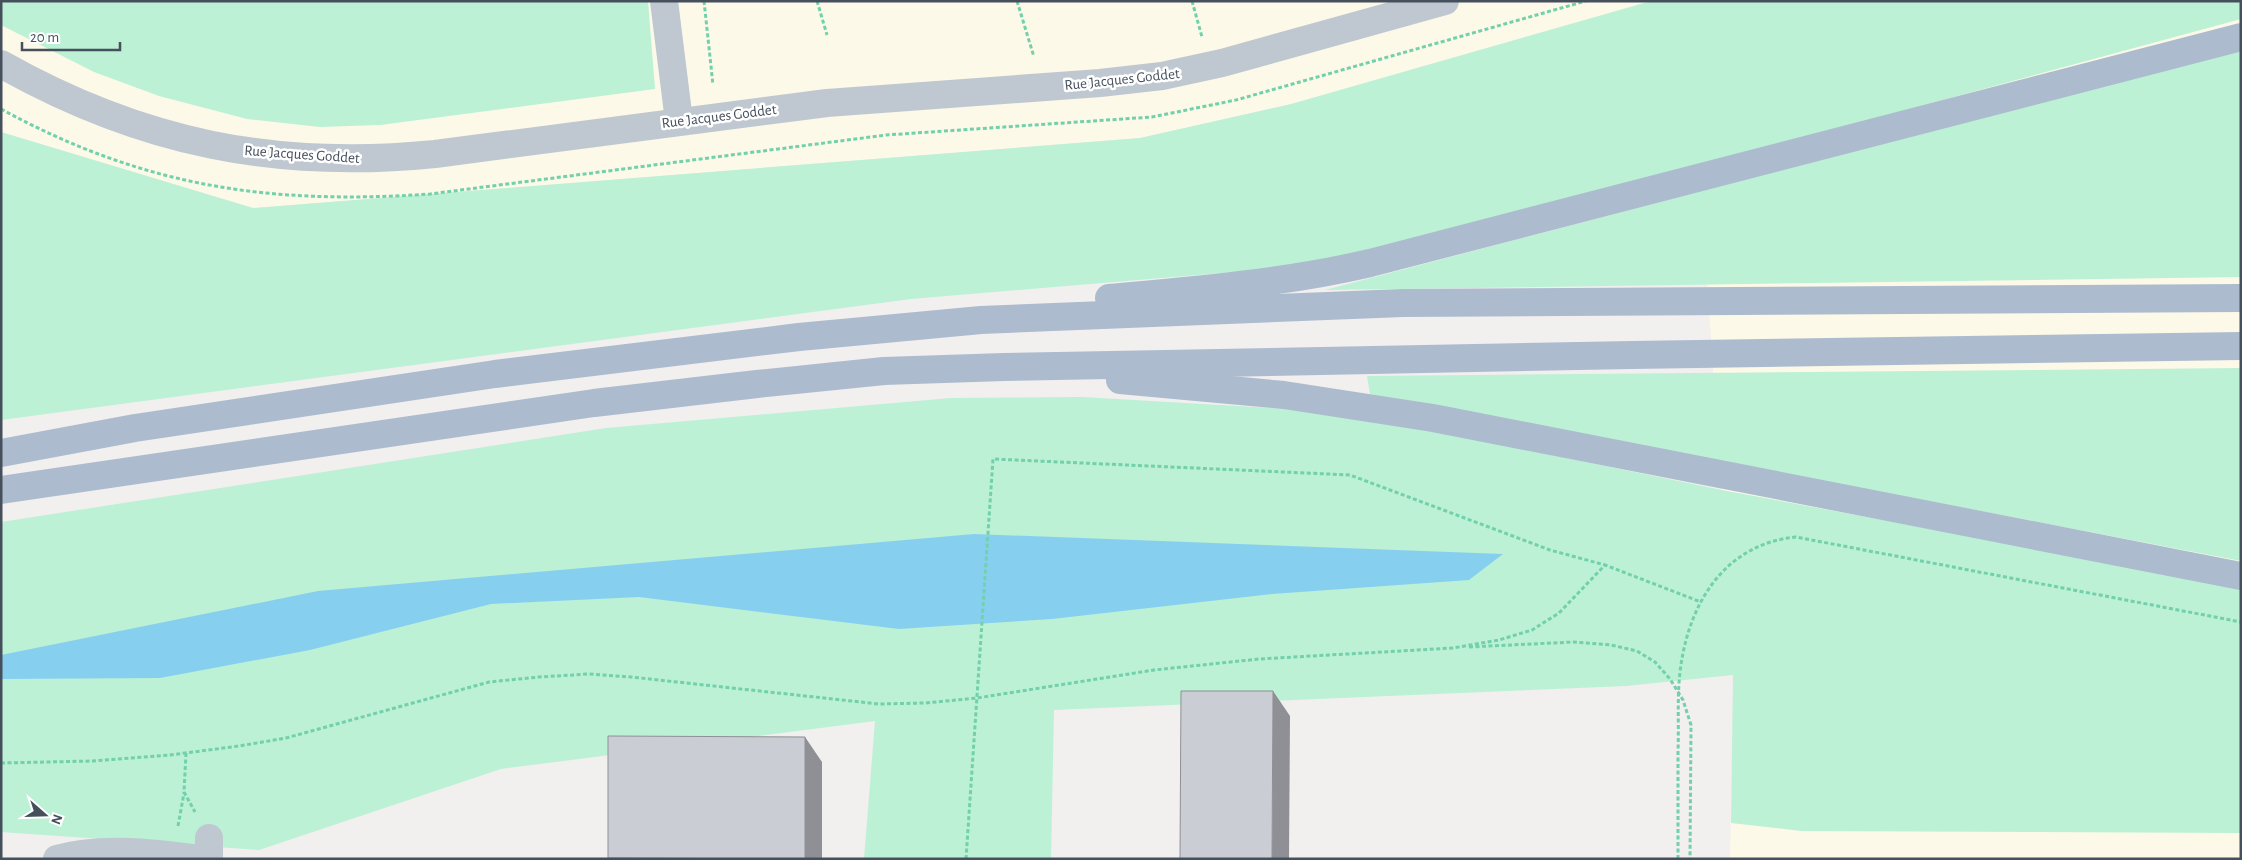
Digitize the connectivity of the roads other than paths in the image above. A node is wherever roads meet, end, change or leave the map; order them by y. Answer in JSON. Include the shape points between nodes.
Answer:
{"nodes":[{"id":1,"x":664,"y":1,"type":"edge"},
{"id":2,"x":1445,"y":1,"type":"edge"},
{"id":3,"x":2241,"y":37,"type":"edge"},
{"id":4,"x":1,"y":64,"type":"edge"},
{"id":5,"x":678,"y":121,"type":"junction"},
{"id":6,"x":2241,"y":298,"type":"edge"},
{"id":7,"x":981,"y":320,"type":"junction"},
{"id":8,"x":2241,"y":346,"type":"edge"},
{"id":9,"x":1004,"y":367,"type":"junction"},
{"id":10,"x":136,"y":428,"type":"junction"},
{"id":11,"x":1,"y":442,"type":"edge"},
{"id":12,"x":1,"y":453,"type":"edge"},
{"id":13,"x":1,"y":491,"type":"edge"},
{"id":14,"x":2241,"y":576,"type":"edge"},
{"id":15,"x":206,"y":852,"type":"edge"},
{"id":16,"x":57,"y":859,"type":"edge"}],
"edges":[{"from":1,"to":5,"type":"street"},
{"from":2,"to":5,"type":"street","name":"Rue Jacques Goddet","via":[[1222,63],[1162,76],[862,99]]},
{"from":3,"to":7,"type":"main road","via":[[1354,267],[1250,285],[1071,302]]},
{"from":4,"to":5,"type":"street","name":"Rue Jacques Goddet","via":[[94,110],[149,131],[239,150],[306,158],[400,157]]},
{"from":6,"to":7,"type":"main road","via":[[1369,304]]},
{"from":7,"to":10,"type":"main road","via":[[762,341],[495,374]]},
{"from":8,"to":9,"type":"main road"},
{"from":9,"to":13,"type":"main road","via":[[824,376],[603,402]]},
{"from":9,"to":14,"type":"main road","via":[[1284,395],[1433,418]]},
{"from":10,"to":11,"type":"main road"},
{"from":10,"to":12,"type":"main road"},
{"from":15,"to":16,"type":"street","via":[[172,855],[85,853]]}]}
